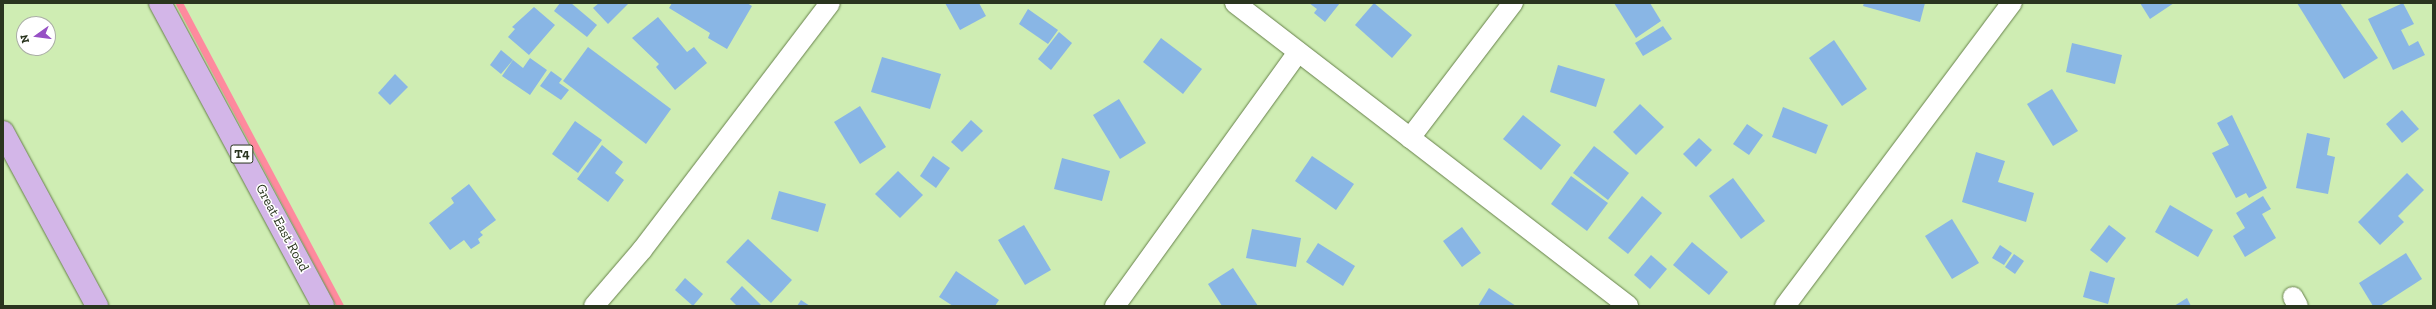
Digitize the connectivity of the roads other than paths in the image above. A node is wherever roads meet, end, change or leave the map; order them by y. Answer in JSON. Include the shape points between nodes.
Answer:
{"nodes":[{"id":1,"x":160,"y":3,"type":"edge"},
{"id":2,"x":830,"y":3,"type":"edge"},
{"id":3,"x":1235,"y":3,"type":"edge"},
{"id":4,"x":1513,"y":3,"type":"edge"},
{"id":5,"x":2012,"y":3,"type":"edge"},
{"id":6,"x":1298,"y":52,"type":"junction"},
{"id":7,"x":3,"y":132,"type":"edge"},
{"id":8,"x":1410,"y":138,"type":"junction"},
{"id":9,"x":1624,"y":305,"type":"edge"},
{"id":10,"x":97,"y":306,"type":"edge"},
{"id":11,"x":323,"y":306,"type":"edge"},
{"id":12,"x":594,"y":306,"type":"edge"},
{"id":13,"x":1115,"y":306,"type":"edge"},
{"id":14,"x":1785,"y":306,"type":"edge"}],
"edges":[{"from":1,"to":11,"type":"main road","name":"Great East Road","number":"T4"},
{"from":2,"to":12,"type":"street","via":[[642,250]]},
{"from":3,"to":6,"type":"street"},
{"from":4,"to":8,"type":"street"},
{"from":5,"to":14,"type":"street"},
{"from":6,"to":8,"type":"street"},
{"from":6,"to":13,"type":"street"},
{"from":7,"to":10,"type":"main road"},
{"from":8,"to":9,"type":"street"}]}
